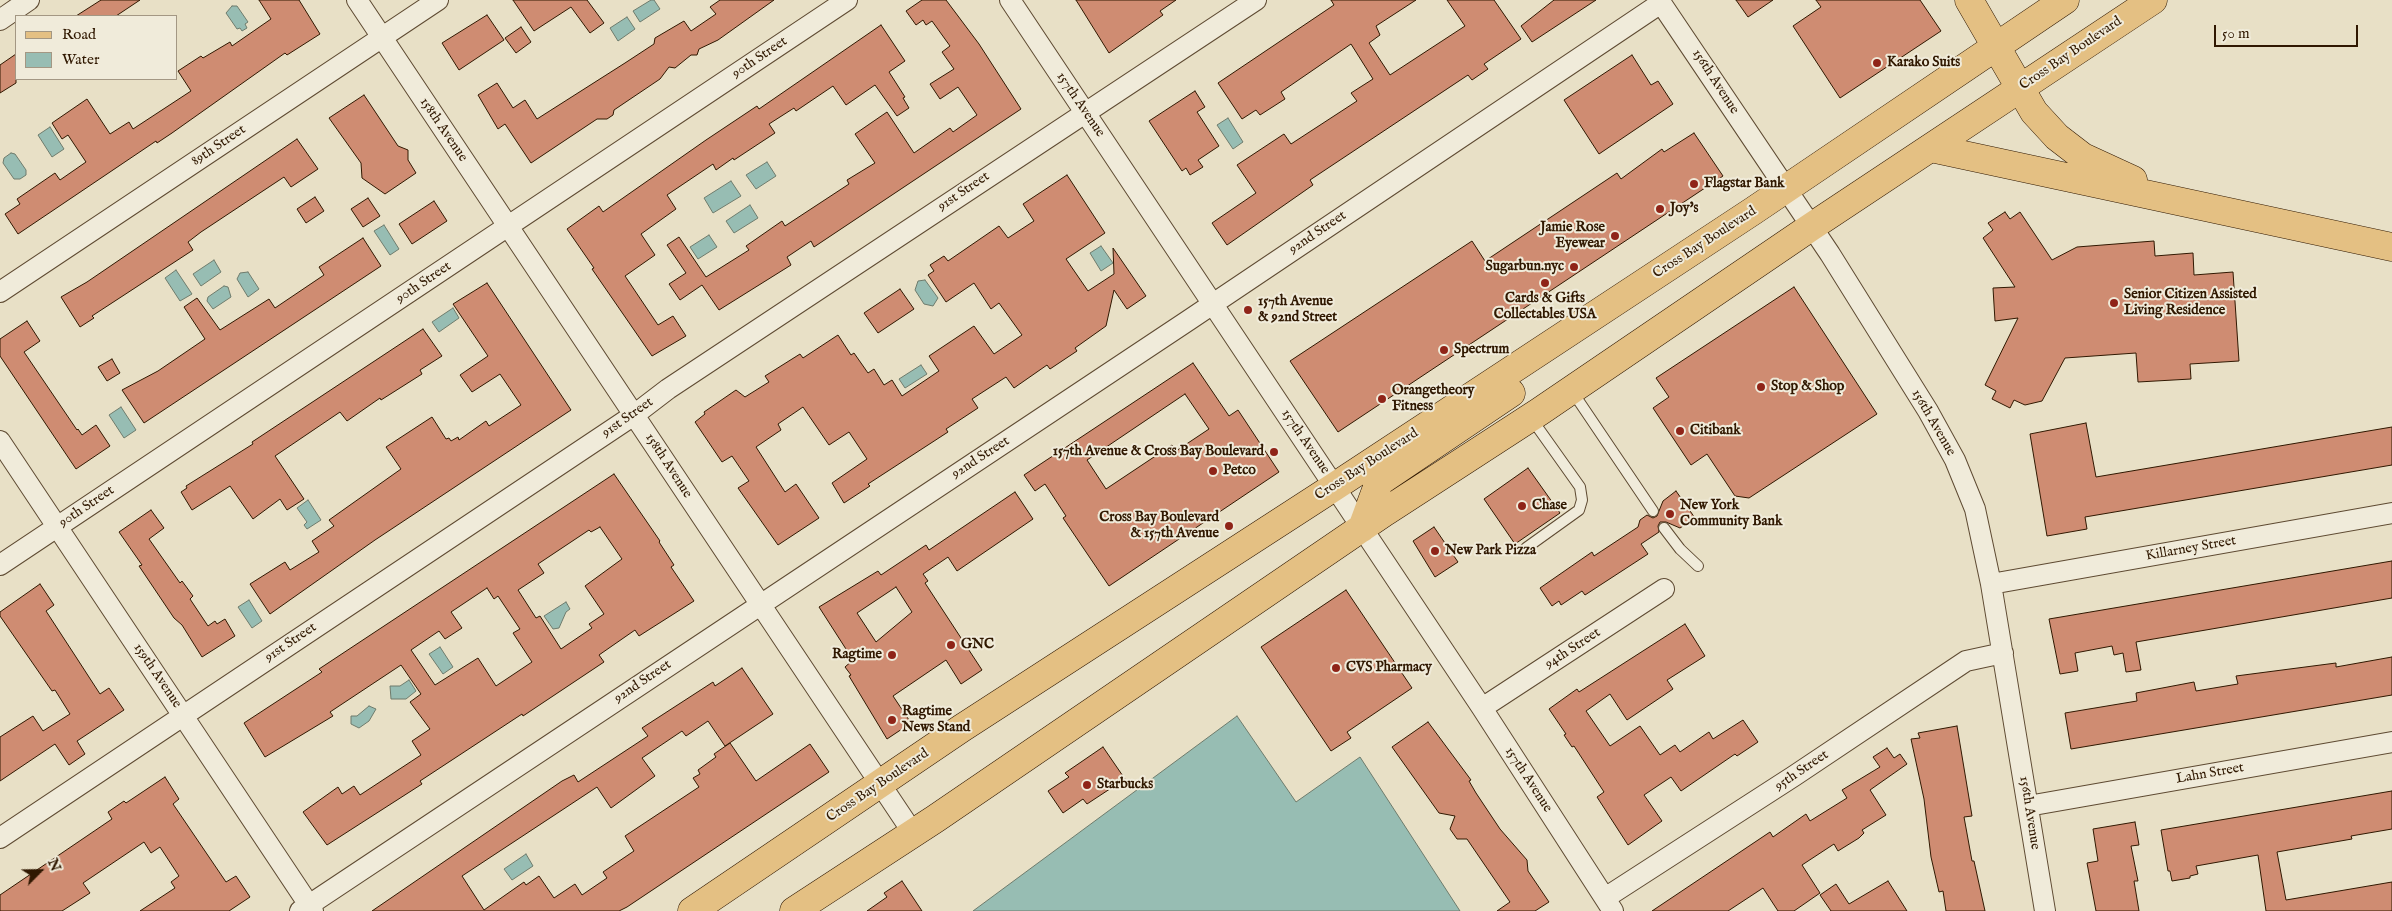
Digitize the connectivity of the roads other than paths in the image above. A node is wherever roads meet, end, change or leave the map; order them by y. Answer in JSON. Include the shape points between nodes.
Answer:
{"nodes":[{"id":1,"x":30,"y":0,"type":"edge"},
{"id":2,"x":357,"y":0,"type":"edge"},
{"id":3,"x":438,"y":0,"type":"edge"},
{"id":4,"x":847,"y":0,"type":"edge"},
{"id":5,"x":1010,"y":0,"type":"edge"},
{"id":6,"x":1256,"y":0,"type":"edge"},
{"id":7,"x":1969,"y":0,"type":"edge"},
{"id":8,"x":2065,"y":0,"type":"edge"},
{"id":9,"x":2153,"y":0,"type":"edge"},
{"id":10,"x":1660,"y":2,"type":"edge"},
{"id":11,"x":0,"y":20,"type":"edge"},
{"id":12,"x":382,"y":38,"type":"junction"},
{"id":13,"x":1997,"y":47,"type":"junction"},
{"id":14,"x":2020,"y":88,"type":"junction"},
{"id":15,"x":1085,"y":113,"type":"junction"},
{"id":16,"x":1931,"y":148,"type":"junction"},
{"id":17,"x":1786,"y":189,"type":"junction"},
{"id":18,"x":2203,"y":205,"type":"junction"},
{"id":19,"x":508,"y":227,"type":"junction"},
{"id":20,"x":1811,"y":227,"type":"junction"},
{"id":21,"x":2392,"y":247,"type":"edge"},
{"id":22,"x":0,"y":292,"type":"edge"},
{"id":23,"x":1213,"y":304,"type":"junction"},
{"id":24,"x":1585,"y":322,"type":"junction"},
{"id":25,"x":1571,"y":390,"type":"junction"},
{"id":26,"x":634,"y":415,"type":"junction"},
{"id":27,"x":1531,"y":417,"type":"junction"},
{"id":28,"x":0,"y":441,"type":"edge"},
{"id":29,"x":1334,"y":487,"type":"junction"},
{"id":30,"x":1653,"y":511,"type":"dead end"},
{"id":31,"x":2392,"y":514,"type":"edge"},
{"id":32,"x":57,"y":527,"type":"junction"},
{"id":33,"x":1362,"y":528,"type":"junction"},
{"id":34,"x":1664,"y":528,"type":"dead end"},
{"id":35,"x":1526,"y":548,"type":"dead end"},
{"id":36,"x":0,"y":565,"type":"edge"},
{"id":37,"x":1698,"y":566,"type":"dead end"},
{"id":38,"x":1991,"y":584,"type":"junction"},
{"id":39,"x":1664,"y":589,"type":"dead end"},
{"id":40,"x":759,"y":604,"type":"junction"},
{"id":41,"x":2003,"y":653,"type":"junction"},
{"id":42,"x":1482,"y":708,"type":"junction"},
{"id":43,"x":183,"y":716,"type":"junction"},
{"id":44,"x":2392,"y":742,"type":"edge"},
{"id":45,"x":881,"y":784,"type":"junction"},
{"id":46,"x":2028,"y":806,"type":"junction"},
{"id":47,"x":913,"y":833,"type":"junction"},
{"id":48,"x":0,"y":838,"type":"edge"},
{"id":49,"x":1609,"y":905,"type":"edge"},
{"id":50,"x":307,"y":909,"type":"edge"},
{"id":51,"x":802,"y":909,"type":"edge"},
{"id":52,"x":692,"y":911,"type":"edge"},
{"id":53,"x":2045,"y":911,"type":"edge"}],
"edges":[{"from":1,"to":11,"type":"street"},
{"from":2,"to":12,"type":"street","name":"158th Avenue"},
{"from":3,"to":12,"type":"street","name":"89th Street"},
{"from":4,"to":19,"type":"street","name":"90th Street"},
{"from":5,"to":15,"type":"street","name":"157th Avenue"},
{"from":6,"to":15,"type":"street","name":"91st Street"},
{"from":7,"to":13,"type":"main road"},
{"from":8,"to":13,"type":"main road","name":"Cross Bay Boulevard"},
{"from":9,"to":14,"type":"main road","name":"Cross Bay Boulevard"},
{"from":10,"to":17,"type":"street","name":"156th Avenue"},
{"from":10,"to":23,"type":"street","name":"92nd Street"},
{"from":12,"to":19,"type":"street","name":"158th Avenue"},
{"from":12,"to":22,"type":"street","name":"89th Street"},
{"from":13,"to":14,"type":"main road"},
{"from":13,"to":17,"type":"main road","name":"Cross Bay Boulevard"},
{"from":14,"to":16,"type":"main road","name":"Cross Bay Boulevard"},
{"from":14,"to":18,"type":"main road","via":[[2045,125],[2083,157],[2115,173]]},
{"from":15,"to":23,"type":"street","name":"157th Avenue"},
{"from":15,"to":26,"type":"street","name":"91st Street"},
{"from":16,"to":18,"type":"main road"},
{"from":16,"to":20,"type":"main road","name":"Cross Bay Boulevard"},
{"from":17,"to":20,"type":"street","name":"156th Avenue"},
{"from":17,"to":24,"type":"main road","name":"Cross Bay Boulevard"},
{"from":18,"to":21,"type":"main road"},
{"from":19,"to":26,"type":"street","name":"158th Avenue"},
{"from":19,"to":32,"type":"street","name":"90th Street"},
{"from":20,"to":25,"type":"main road","name":"Cross Bay Boulevard"},
{"from":20,"to":38,"type":"street","name":"156th Avenue","via":[[1952,453],[1975,509]]},
{"from":23,"to":29,"type":"street","name":"157th Avenue"},
{"from":23,"to":40,"type":"street","name":"92nd Street"},
{"from":24,"to":29,"type":"main road","name":"Cross Bay Boulevard"},
{"from":24,"to":33,"type":"main road","via":[[1575,350],[1379,482]]},
{"from":25,"to":27,"type":"main road","name":"Cross Bay Boulevard"},
{"from":25,"to":30,"type":"lane"},
{"from":26,"to":40,"type":"street","name":"158th Avenue"},
{"from":26,"to":43,"type":"street","name":"91st Street"},
{"from":27,"to":33,"type":"main road","name":"Cross Bay Boulevard"},
{"from":27,"to":35,"type":"lane","via":[[1580,487],[1582,500],[1579,510]]},
{"from":28,"to":32,"type":"street","name":"159th Avenue"},
{"from":29,"to":33,"type":"street","name":"157th Avenue"},
{"from":29,"to":45,"type":"main road","name":"Cross Bay Boulevard"},
{"from":31,"to":38,"type":"street","name":"Killarney Street"},
{"from":32,"to":36,"type":"street","name":"90th Street"},
{"from":32,"to":43,"type":"street","name":"159th Avenue"},
{"from":33,"to":42,"type":"street","name":"157th Avenue"},
{"from":33,"to":47,"type":"main road","name":"Cross Bay Boulevard"},
{"from":34,"to":37,"type":"lane"},
{"from":38,"to":41,"type":"street","name":"156th Avenue"},
{"from":39,"to":42,"type":"street","name":"94th Street"},
{"from":40,"to":45,"type":"street","name":"158th Avenue"},
{"from":40,"to":50,"type":"street","name":"92nd Street"},
{"from":41,"to":46,"type":"street","name":"156th Avenue"},
{"from":41,"to":49,"type":"street","name":"95th Street","via":[[1966,660]]},
{"from":42,"to":49,"type":"street","name":"157th Avenue"},
{"from":43,"to":48,"type":"street","name":"91st Street"},
{"from":43,"to":50,"type":"street","name":"159th Avenue"},
{"from":44,"to":46,"type":"street","name":"Lahn Street"},
{"from":45,"to":47,"type":"street","name":"158th Avenue"},
{"from":45,"to":52,"type":"main road","name":"Cross Bay Boulevard"},
{"from":46,"to":53,"type":"street","name":"156th Avenue"},
{"from":47,"to":51,"type":"main road","name":"Cross Bay Boulevard"}]}
